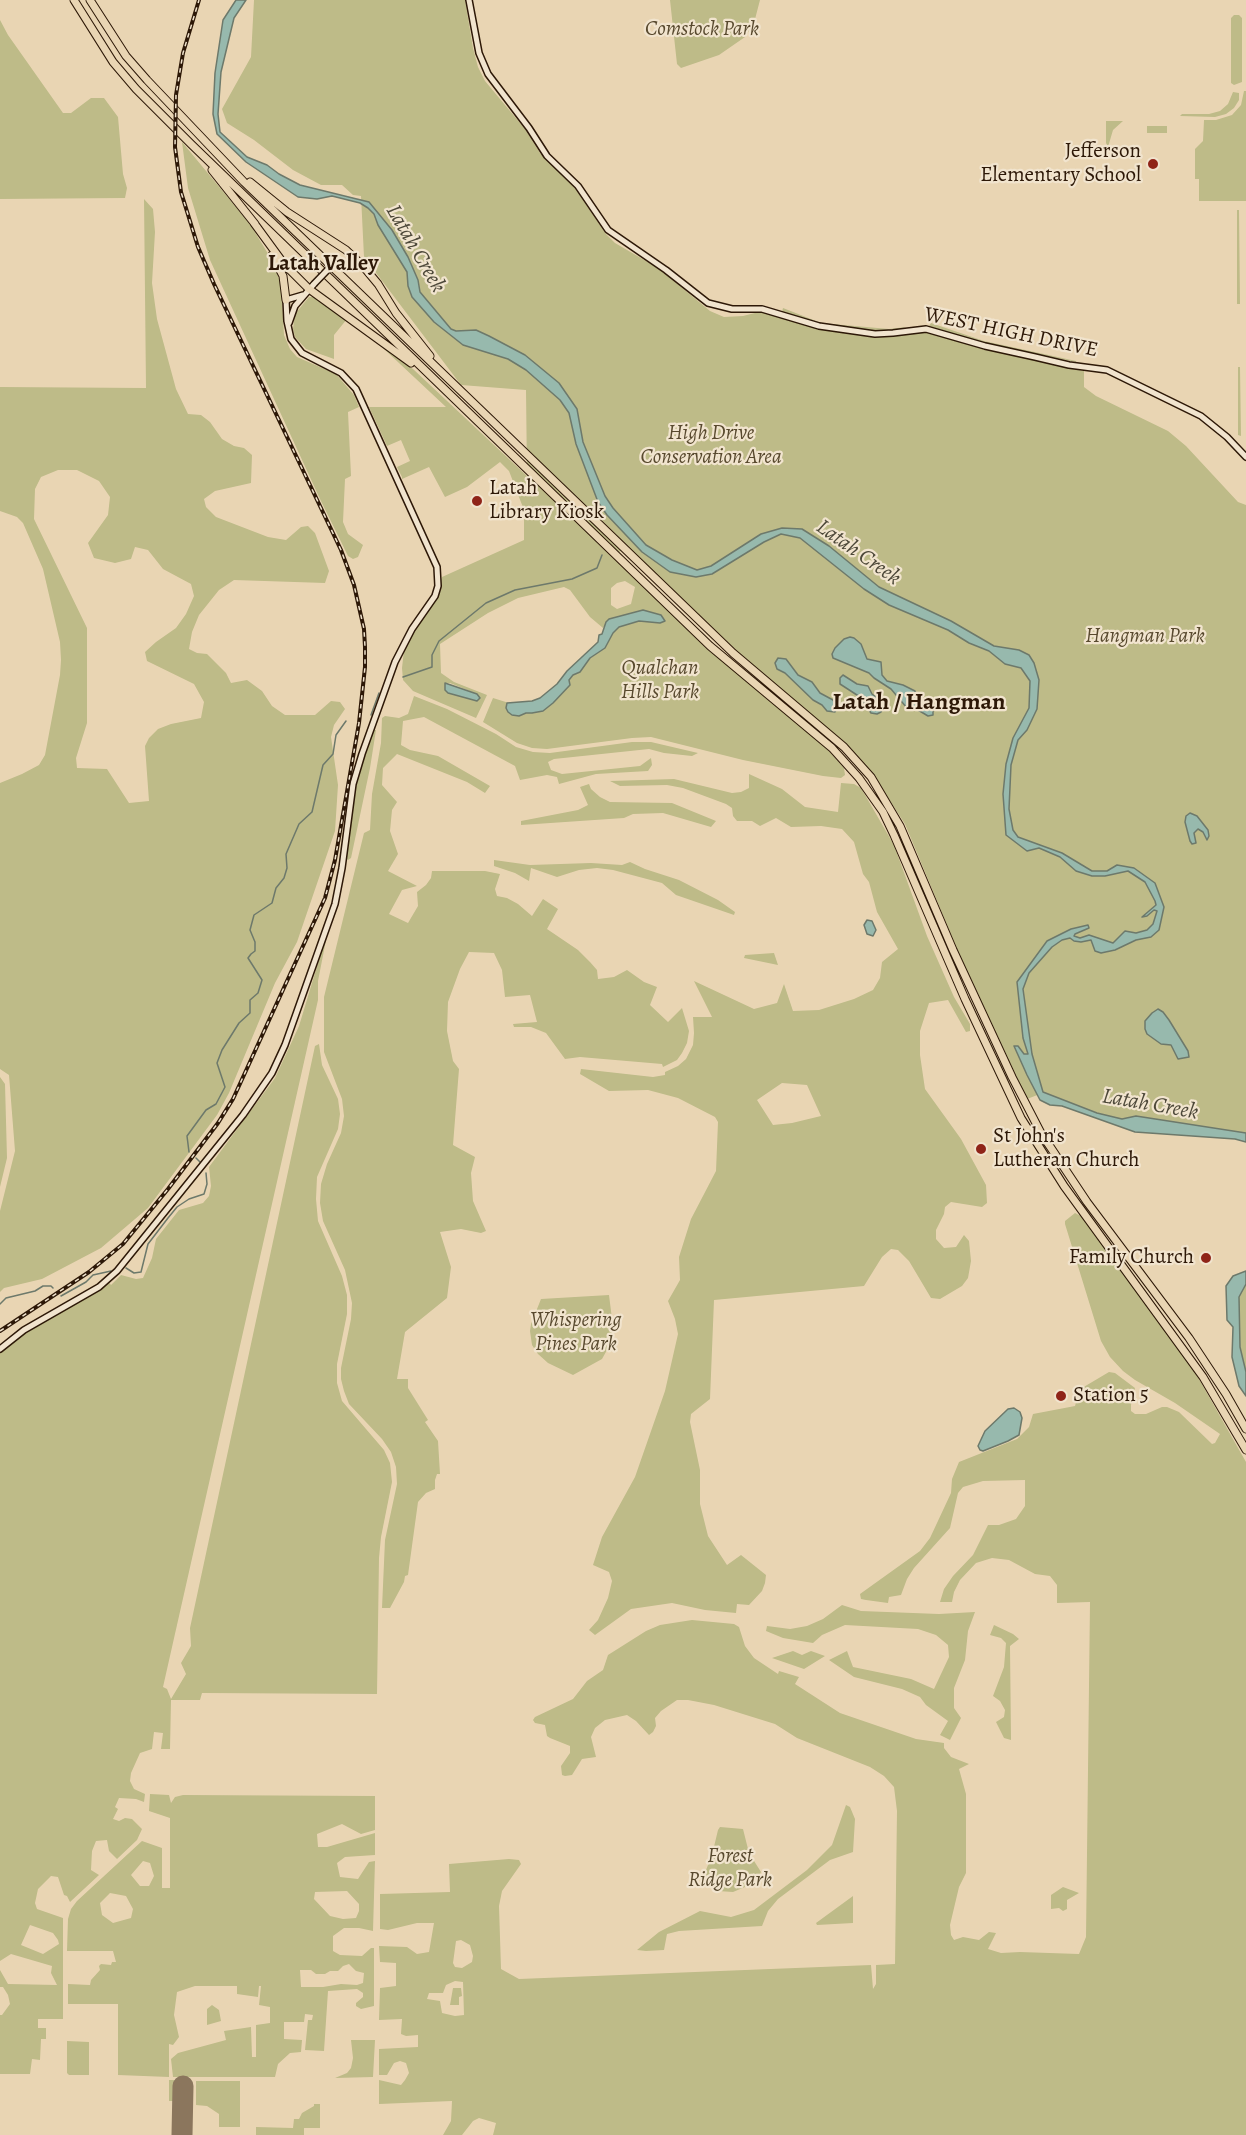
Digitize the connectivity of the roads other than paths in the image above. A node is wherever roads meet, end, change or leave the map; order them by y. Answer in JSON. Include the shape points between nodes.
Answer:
{"nodes":[{"id":1,"x":74,"y":0,"type":"edge"},
{"id":2,"x":90,"y":0,"type":"edge"},
{"id":3,"x":469,"y":0,"type":"edge"},
{"id":4,"x":200,"y":137,"type":"junction"},
{"id":5,"x":191,"y":144,"type":"junction"},
{"id":6,"x":254,"y":223,"type":"junction"},
{"id":7,"x":346,"y":250,"type":"junction"},
{"id":8,"x":309,"y":289,"type":"junction"},
{"id":9,"x":286,"y":300,"type":"junction"},
{"id":10,"x":288,"y":327,"type":"junction"},
{"id":11,"x":446,"y":376,"type":"junction"},
{"id":12,"x":437,"y":383,"type":"junction"},
{"id":13,"x":1246,"y":457,"type":"edge"},
{"id":14,"x":0,"y":1349,"type":"edge"},
{"id":15,"x":1246,"y":1428,"type":"edge"},
{"id":16,"x":1246,"y":1450,"type":"edge"}],
"edges":[{"from":1,"to":5,"type":"highway","via":[[113,62]]},
{"from":2,"to":4,"type":"highway","via":[[126,56]]},
{"from":3,"to":13,"type":"main road","name":"WEST HIGH DRIVE","via":[[482,63],[547,156],[578,186],[608,230],[621,242],[708,303],[732,309],[762,309],[819,326],[874,334],[926,329],[985,346],[1107,370],[1201,416]]},
{"from":4,"to":7,"type":"highway","via":[[271,200]]},
{"from":4,"to":11,"type":"highway"},
{"from":5,"to":6,"type":"highway"},
{"from":5,"to":12,"type":"highway"},
{"from":6,"to":8,"type":"highway","via":[[284,264]]},
{"from":6,"to":9,"type":"highway","via":[[280,269]]},
{"from":7,"to":8,"type":"main road","bridge":true},
{"from":7,"to":11,"type":"highway","via":[[378,284]]},
{"from":8,"to":9,"type":"main road"},
{"from":8,"to":10,"type":"main road","via":[[293,310]]},
{"from":8,"to":12,"type":"highway"},
{"from":9,"to":10,"type":"main road"},
{"from":10,"to":14,"type":"main road","via":[[298,351],[336,369],[353,385],[437,567],[438,586],[402,647],[362,754],[353,784],[335,904],[272,1073],[250,1106],[117,1271],[85,1297],[24,1330]]},
{"from":11,"to":15,"type":"highway","via":[[733,653],[836,740],[871,777],[900,826],[953,950],[1041,1133],[1087,1202],[1189,1338]]},
{"from":12,"to":16,"type":"highway","via":[[710,646],[831,748],[859,778],[894,835],[1021,1118],[1064,1186],[1203,1377]]}]}
